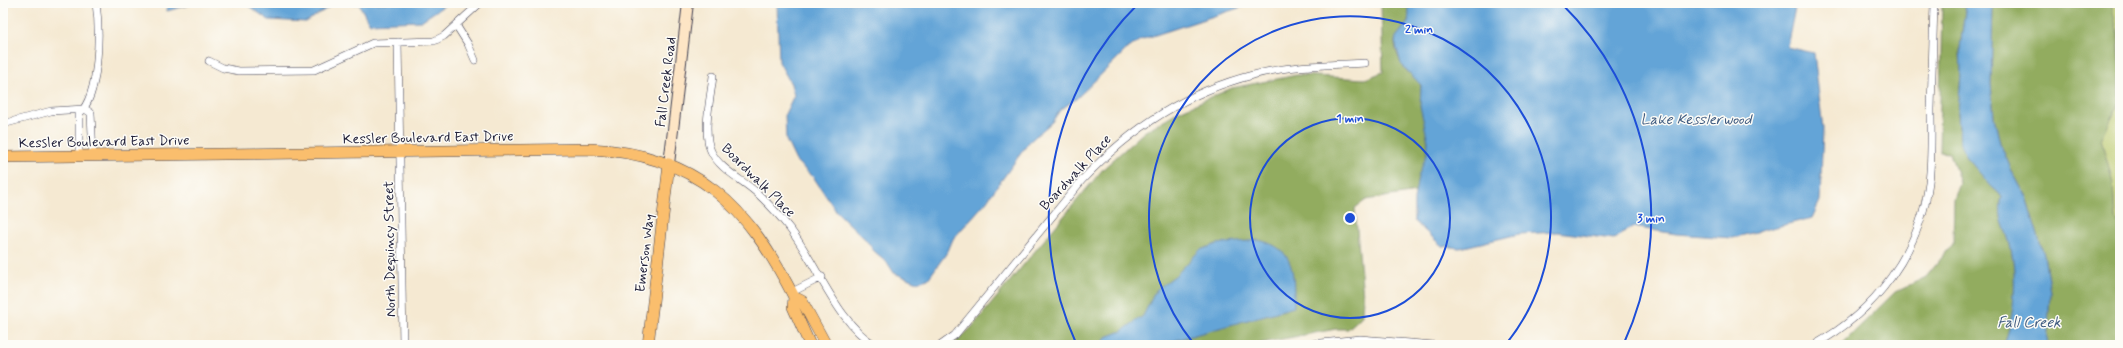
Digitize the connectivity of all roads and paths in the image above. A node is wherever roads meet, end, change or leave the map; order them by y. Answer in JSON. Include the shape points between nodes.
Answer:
{"nodes":[{"id":1,"x":96,"y":3,"type":"edge"},
{"id":2,"x":480,"y":3,"type":"edge"},
{"id":3,"x":688,"y":3,"type":"edge"},
{"id":4,"x":1934,"y":3,"type":"edge"},
{"id":5,"x":456,"y":25,"type":"junction"},
{"id":6,"x":398,"y":42,"type":"junction"},
{"id":7,"x":475,"y":60,"type":"dead end"},
{"id":8,"x":209,"y":61,"type":"dead end"},
{"id":9,"x":1365,"y":64,"type":"dead end"},
{"id":10,"x":713,"y":76,"type":"dead end"},
{"id":11,"x":86,"y":109,"type":"junction"},
{"id":12,"x":3,"y":124,"type":"edge"},
{"id":13,"x":401,"y":152,"type":"junction"},
{"id":14,"x":79,"y":156,"type":"junction"},
{"id":15,"x":93,"y":156,"type":"junction"},
{"id":16,"x":3,"y":157,"type":"edge"},
{"id":17,"x":669,"y":164,"type":"junction"},
{"id":18,"x":822,"y":277,"type":"junction"},
{"id":19,"x":793,"y":295,"type":"junction"},
{"id":20,"x":403,"y":345,"type":"edge"},
{"id":21,"x":648,"y":345,"type":"edge"},
{"id":22,"x":810,"y":345,"type":"edge"},
{"id":23,"x":826,"y":345,"type":"edge"},
{"id":24,"x":875,"y":345,"type":"edge"},
{"id":25,"x":941,"y":345,"type":"edge"},
{"id":26,"x":1302,"y":345,"type":"edge"},
{"id":27,"x":1434,"y":345,"type":"edge"},
{"id":28,"x":1814,"y":345,"type":"edge"}],
"edges":[{"from":1,"to":11,"type":"street","via":[[99,30],[96,68]]},
{"from":2,"to":5,"type":"street"},
{"from":3,"to":17,"type":"main road","name":"Fall Creek Road"},
{"from":4,"to":28,"type":"street","via":[[1930,164],[1928,188],[1920,222],[1906,254],[1884,288],[1864,310],[1841,329]]},
{"from":5,"to":6,"type":"street","via":[[434,41]]},
{"from":5,"to":7,"type":"street"},
{"from":6,"to":8,"type":"street","via":[[366,45],[321,68],[310,70],[239,71],[223,68]]},
{"from":6,"to":13,"type":"street","name":"North Dequincy Street"},
{"from":9,"to":25,"type":"street","name":"Boardwalk Place","via":[[1297,67],[1253,74],[1175,105],[1144,124],[1095,166],[1065,199],[955,335]]},
{"from":10,"to":18,"type":"street","name":"Boardwalk Place","via":[[707,133],[711,152],[718,162],[758,193],[779,216]]},
{"from":11,"to":12,"type":"street","via":[[51,111]]},
{"from":11,"to":14,"type":"street","via":[[79,114]]},
{"from":11,"to":15,"type":"street","via":[[91,113]]},
{"from":13,"to":15,"type":"main road","name":"Kessler Boulevard East Drive"},
{"from":13,"to":17,"type":"main road","name":"Kessler Boulevard East Drive","via":[[604,150],[634,154]]},
{"from":13,"to":20,"type":"street","name":"North Dequincy Street"},
{"from":14,"to":15,"type":"main road","name":"Kessler Boulevard East Drive"},
{"from":14,"to":16,"type":"main road","name":"Kessler Boulevard East Drive"},
{"from":17,"to":19,"type":"main road","name":"Kessler Boulevard East Drive","via":[[706,183],[747,222],[772,255]]},
{"from":17,"to":21,"type":"main road","name":"Emerson Way"},
{"from":18,"to":19,"type":"street"},
{"from":18,"to":24,"type":"street","name":"Boardwalk Place","via":[[850,325]]},
{"from":19,"to":22,"type":"main road","name":"Kessler Boulevard East Drive","via":[[793,307]]},
{"from":19,"to":23,"type":"main road","name":"Kessler Boulevard East Drive","via":[[802,301]]},
{"from":26,"to":27,"type":"street","via":[[1360,339]]}]}
